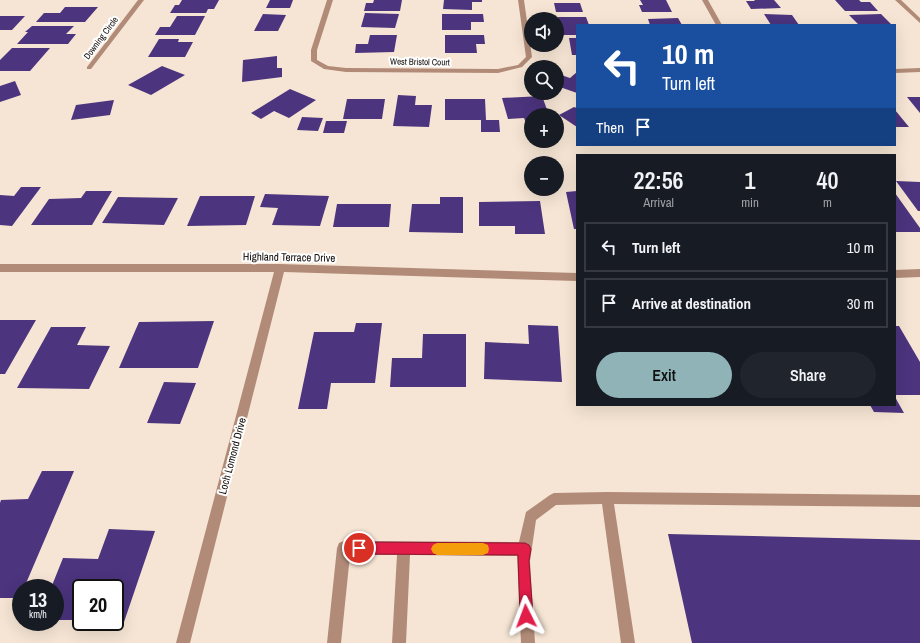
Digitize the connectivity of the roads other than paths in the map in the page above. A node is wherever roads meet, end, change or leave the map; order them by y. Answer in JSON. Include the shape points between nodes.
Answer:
{"nodes":[{"id":1,"x":141,"y":0,"type":"edge"},
{"id":2,"x":330,"y":0,"type":"edge"},
{"id":3,"x":521,"y":0,"type":"edge"},
{"id":4,"x":705,"y":0,"type":"edge"},
{"id":5,"x":898,"y":0,"type":"edge"},
{"id":6,"x":920,"y":21,"type":"edge"},
{"id":7,"x":718,"y":24,"type":"edge"},
{"id":8,"x":89,"y":68,"type":"dead end"},
{"id":9,"x":920,"y":70,"type":"edge"},
{"id":10,"x":896,"y":71,"type":"edge"},
{"id":11,"x":0,"y":268,"type":"edge"},
{"id":12,"x":280,"y":268,"type":"junction"},
{"id":13,"x":920,"y":273,"type":"edge"},
{"id":14,"x":896,"y":274,"type":"edge"},
{"id":15,"x":576,"y":277,"type":"edge"},
{"id":16,"x":607,"y":498,"type":"junction"},
{"id":17,"x":920,"y":501,"type":"edge"},
{"id":18,"x":404,"y":549,"type":"junction"},
{"id":19,"x":525,"y":549,"type":"junction"},
{"id":20,"x":183,"y":643,"type":"edge"},
{"id":21,"x":334,"y":643,"type":"edge"},
{"id":22,"x":399,"y":643,"type":"edge"},
{"id":23,"x":528,"y":643,"type":"edge"},
{"id":24,"x":628,"y":643,"type":"edge"}],
"edges":[{"from":1,"to":8,"type":"street","name":"Downing Circle"},
{"from":2,"to":3,"type":"street","name":"West Bristol Court","via":[[314,50],[314,61],[326,68],[498,71],[518,67],[530,57]]},
{"from":4,"to":7,"type":"street"},
{"from":5,"to":6,"type":"street"},
{"from":9,"to":10,"type":"street"},
{"from":11,"to":12,"type":"street","name":"Highland Terrace Drive"},
{"from":12,"to":15,"type":"street","name":"Highland Terrace Drive"},
{"from":12,"to":20,"type":"street","name":"Loch Lomond Drive"},
{"from":13,"to":14,"type":"street"},
{"from":16,"to":17,"type":"street"},
{"from":16,"to":19,"type":"street","via":[[554,499],[530,516]]},
{"from":16,"to":24,"type":"street"},
{"from":18,"to":19,"type":"street"},
{"from":18,"to":21,"type":"street","via":[[344,548]]},
{"from":18,"to":22,"type":"street"},
{"from":19,"to":23,"type":"street","via":[[523,561]]}]}
